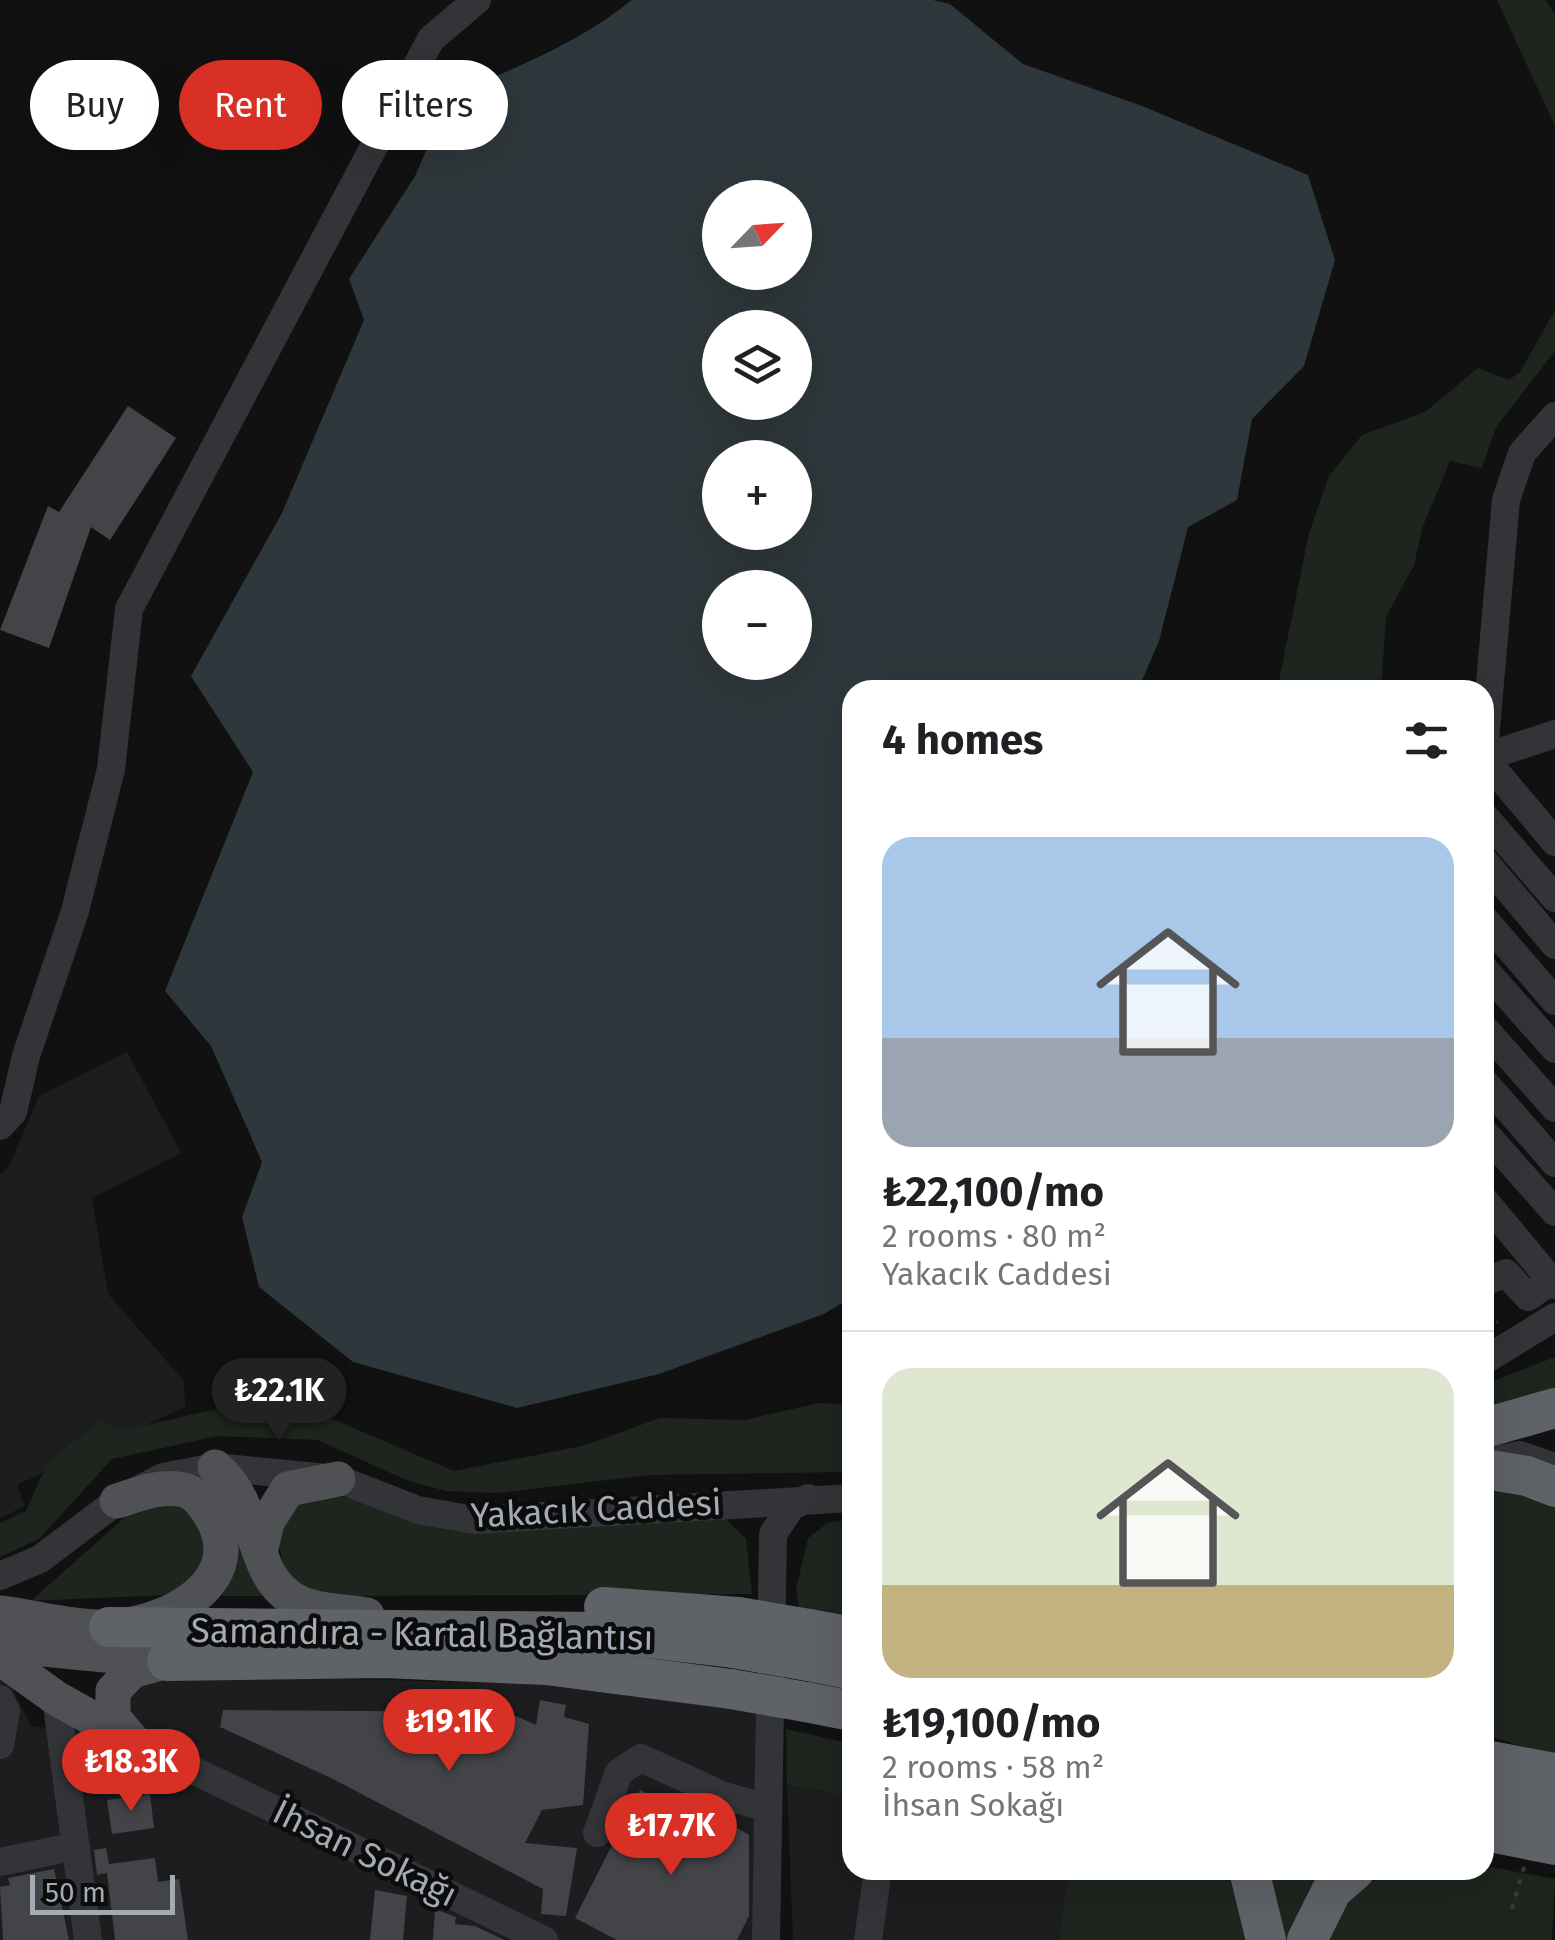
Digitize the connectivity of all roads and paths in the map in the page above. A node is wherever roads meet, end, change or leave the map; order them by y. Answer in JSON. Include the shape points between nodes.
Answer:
{"nodes":[{"id":1,"x":477,"y":0,"type":"edge"},
{"id":2,"x":1555,"y":416,"type":"edge"},
{"id":3,"x":1490,"y":680,"type":"edge"},
{"id":4,"x":1555,"y":734,"type":"edge"},
{"id":5,"x":1494,"y":755,"type":"edge"},
{"id":6,"x":1494,"y":769,"type":"edge"},
{"id":7,"x":1494,"y":827,"type":"edge"},
{"id":8,"x":1555,"y":842,"type":"edge"},
{"id":9,"x":1494,"y":873,"type":"edge"},
{"id":10,"x":1555,"y":898,"type":"edge"},
{"id":11,"x":1494,"y":930,"type":"edge"},
{"id":12,"x":1555,"y":945,"type":"edge"},
{"id":13,"x":1494,"y":980,"type":"edge"},
{"id":14,"x":1555,"y":1001,"type":"edge"},
{"id":15,"x":1494,"y":1039,"type":"edge"},
{"id":16,"x":1555,"y":1049,"type":"edge"},
{"id":17,"x":1494,"y":1093,"type":"edge"},
{"id":18,"x":1555,"y":1108,"type":"edge"},
{"id":19,"x":0,"y":1126,"type":"edge"},
{"id":20,"x":1494,"y":1142,"type":"edge"},
{"id":21,"x":1555,"y":1163,"type":"edge"},
{"id":22,"x":1494,"y":1212,"type":"edge"},
{"id":23,"x":1555,"y":1212,"type":"edge"},
{"id":24,"x":1494,"y":1274,"type":"edge"},
{"id":25,"x":1553,"y":1283,"type":"edge"},
{"id":26,"x":1555,"y":1316,"type":"edge"},
{"id":27,"x":1498,"y":1322,"type":"dead end"},
{"id":28,"x":1494,"y":1324,"type":"edge"},
{"id":29,"x":1555,"y":1335,"type":"edge"},
{"id":30,"x":1494,"y":1357,"type":"edge"},
{"id":31,"x":1494,"y":1359,"type":"edge"},
{"id":32,"x":1555,"y":1408,"type":"edge"},
{"id":33,"x":1494,"y":1425,"type":"edge"},
{"id":34,"x":1494,"y":1463,"type":"edge"},
{"id":35,"x":215,"y":1467,"type":"junction"},
{"id":36,"x":1555,"y":1467,"type":"edge"},
{"id":37,"x":1494,"y":1468,"type":"edge"},
{"id":38,"x":338,"y":1479,"type":"junction"},
{"id":39,"x":1555,"y":1487,"type":"edge"},
{"id":40,"x":810,"y":1498,"type":"junction"},
{"id":41,"x":842,"y":1498,"type":"edge"},
{"id":42,"x":116,"y":1500,"type":"junction"},
{"id":43,"x":716,"y":1504,"type":"junction"},
{"id":44,"x":260,"y":1554,"type":"junction"},
{"id":45,"x":772,"y":1558,"type":"junction"},
{"id":46,"x":0,"y":1576,"type":"edge"},
{"id":47,"x":0,"y":1613,"type":"edge"},
{"id":48,"x":109,"y":1627,"type":"junction"},
{"id":49,"x":437,"y":1628,"type":"junction"},
{"id":50,"x":842,"y":1638,"type":"edge"},
{"id":51,"x":772,"y":1642,"type":"junction"},
{"id":52,"x":0,"y":1645,"type":"edge"},
{"id":53,"x":0,"y":1658,"type":"edge"},
{"id":54,"x":167,"y":1661,"type":"junction"},
{"id":55,"x":842,"y":1666,"type":"edge"},
{"id":56,"x":56,"y":1698,"type":"junction"},
{"id":57,"x":0,"y":1699,"type":"edge"},
{"id":58,"x":842,"y":1709,"type":"edge"},
{"id":59,"x":131,"y":1740,"type":"junction"},
{"id":60,"x":0,"y":1746,"type":"edge"},
{"id":61,"x":1494,"y":1767,"type":"edge"},
{"id":62,"x":1494,"y":1799,"type":"edge"},
{"id":63,"x":768,"y":1808,"type":"junction"},
{"id":64,"x":1545,"y":1816,"type":"edge"},
{"id":65,"x":1494,"y":1828,"type":"edge"},
{"id":66,"x":596,"y":1833,"type":"dead end"},
{"id":67,"x":1494,"y":1840,"type":"edge"},
{"id":68,"x":76,"y":1846,"type":"junction"},
{"id":69,"x":0,"y":1862,"type":"edge"},
{"id":70,"x":877,"y":1880,"type":"edge"},
{"id":71,"x":1251,"y":1880,"type":"edge"},
{"id":72,"x":1344,"y":1880,"type":"edge"},
{"id":73,"x":1512,"y":1909,"type":"dead end"},
{"id":74,"x":88,"y":1940,"type":"edge"},
{"id":75,"x":544,"y":1940,"type":"edge"},
{"id":76,"x":766,"y":1940,"type":"edge"},
{"id":77,"x":868,"y":1940,"type":"edge"},
{"id":78,"x":1266,"y":1940,"type":"edge"},
{"id":79,"x":1307,"y":1940,"type":"edge"}],
"edges":[{"from":1,"to":19,"type":"street","via":[[431,39],[128,609],[111,769],[76,912],[13,1112]]},
{"from":2,"to":3,"type":"street","via":[[1522,453],[1506,500]]},
{"from":4,"to":5,"type":"street"},
{"from":6,"to":8,"type":"street"},
{"from":7,"to":10,"type":"street"},
{"from":9,"to":12,"type":"street"},
{"from":11,"to":14,"type":"street"},
{"from":13,"to":16,"type":"street"},
{"from":15,"to":18,"type":"street"},
{"from":17,"to":21,"type":"street"},
{"from":20,"to":23,"type":"street"},
{"from":22,"to":25,"type":"street"},
{"from":24,"to":25,"type":"street","via":[[1506,1273],[1528,1297]]},
{"from":26,"to":30,"type":"street"},
{"from":27,"to":28,"type":"path"},
{"from":29,"to":31,"type":"street"},
{"from":32,"to":33,"type":"highway"},
{"from":34,"to":36,"type":"street","via":[[1520,1456]]},
{"from":35,"to":38,"type":"street","name":"Yakacık Caddesi"},
{"from":35,"to":42,"type":"street","name":"Yakacık Caddesi","via":[[163,1476]]},
{"from":35,"to":44,"type":"main road","via":[[234,1483],[248,1510]]},
{"from":37,"to":39,"type":"highway"},
{"from":38,"to":43,"type":"street","name":"Yakacık Caddesi","via":[[418,1510],[474,1520]]},
{"from":38,"to":44,"type":"main road","via":[[288,1489],[267,1522]]},
{"from":40,"to":41,"type":"street","name":"Yakacık Caddesi"},
{"from":40,"to":43,"type":"street","name":"Yakacık Caddesi"},
{"from":40,"to":45,"type":"street","via":[[780,1518]]},
{"from":42,"to":46,"type":"street","name":"Yakacık Caddesi","via":[[40,1559]]},
{"from":42,"to":48,"type":"main road","via":[[157,1488],[188,1491],[220,1530],[221,1557],[189,1605]]},
{"from":43,"to":45,"type":"street","via":[[744,1510],[757,1521]]},
{"from":44,"to":49,"type":"main road","via":[[281,1591],[300,1603]]},
{"from":45,"to":51,"type":"street"},
{"from":47,"to":48,"type":"main road"},
{"from":48,"to":49,"type":"highway","name":"Samandıra - Kartal Bağlantısı"},
{"from":49,"to":51,"type":"highway","name":"Samandıra - Kartal Bağlantısı","via":[[585,1605]]},
{"from":50,"to":51,"type":"highway"},
{"from":51,"to":55,"type":"highway"},
{"from":51,"to":63,"type":"street"},
{"from":52,"to":54,"type":"main road"},
{"from":53,"to":56,"type":"main road"},
{"from":54,"to":58,"type":"highway","name":"Samandıra - Kartal Bağlantısı","bridge":true,"via":[[384,1658],[546,1665]]},
{"from":54,"to":59,"type":"main road","via":[[132,1670],[113,1690],[113,1717]]},
{"from":56,"to":59,"type":"main road"},
{"from":56,"to":68,"type":"street"},
{"from":57,"to":60,"type":"street","via":[[6,1730]]},
{"from":59,"to":75,"type":"street","name":"İhsan Sokağı"},
{"from":61,"to":64,"type":"highway"},
{"from":62,"to":64,"type":"highway"},
{"from":63,"to":66,"type":"street","via":[[641,1758],[619,1772]]},
{"from":63,"to":76,"type":"street"},
{"from":64,"to":65,"type":"highway"},
{"from":64,"to":67,"type":"highway"},
{"from":64,"to":73,"type":"path"},
{"from":68,"to":69,"type":"street"},
{"from":68,"to":74,"type":"street"},
{"from":70,"to":77,"type":"street"},
{"from":71,"to":78,"type":"highway"},
{"from":72,"to":79,"type":"highway"}]}
